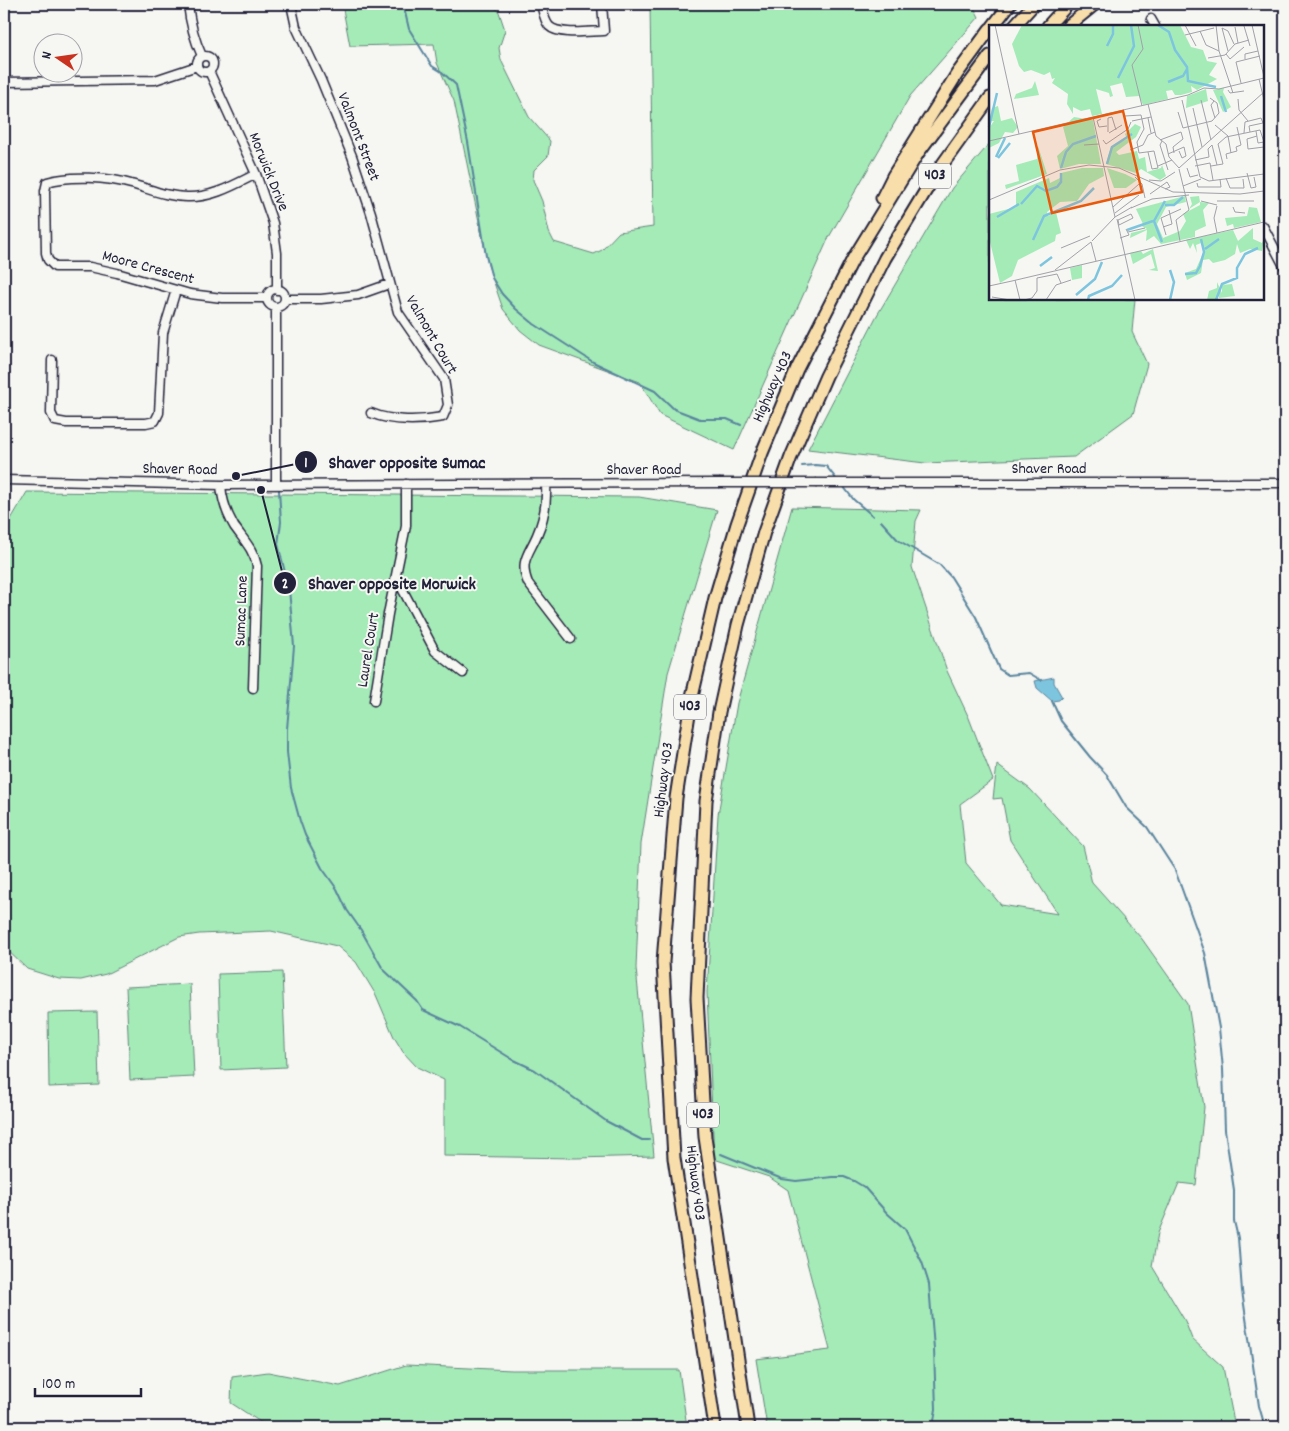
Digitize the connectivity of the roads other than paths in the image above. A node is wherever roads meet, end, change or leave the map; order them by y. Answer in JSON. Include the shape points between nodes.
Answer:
{"nodes":[{"id":1,"x":188,"y":4,"type":"edge"},
{"id":2,"x":291,"y":4,"type":"edge"},
{"id":3,"x":541,"y":4,"type":"edge"},
{"id":4,"x":602,"y":4,"type":"edge"},
{"id":5,"x":1010,"y":4,"type":"edge"},
{"id":6,"x":1034,"y":4,"type":"edge"},
{"id":7,"x":1068,"y":4,"type":"edge"},
{"id":8,"x":1095,"y":4,"type":"edge"},
{"id":9,"x":1151,"y":19,"type":"dead end"},
{"id":10,"x":994,"y":25,"type":"edge"},
{"id":11,"x":1015,"y":25,"type":"edge"},
{"id":12,"x":1049,"y":25,"type":"edge"},
{"id":13,"x":1069,"y":25,"type":"edge"},
{"id":14,"x":1154,"y":25,"type":"edge"},
{"id":15,"x":989,"y":30,"type":"edge"},
{"id":16,"x":202,"y":56,"type":"junction"},
{"id":17,"x":989,"y":57,"type":"edge"},
{"id":18,"x":197,"y":66,"type":"junction"},
{"id":19,"x":209,"y":71,"type":"junction"},
{"id":20,"x":4,"y":82,"type":"edge"},
{"id":21,"x":989,"y":99,"type":"edge"},
{"id":22,"x":989,"y":112,"type":"edge"},
{"id":23,"x":256,"y":174,"type":"junction"},
{"id":24,"x":1264,"y":228,"type":"edge"},
{"id":25,"x":886,"y":258,"type":"junction"},
{"id":26,"x":852,"y":259,"type":"junction"},
{"id":27,"x":1285,"y":268,"type":"edge"},
{"id":28,"x":389,"y":284,"type":"junction"},
{"id":29,"x":176,"y":290,"type":"junction"},
{"id":30,"x":276,"y":290,"type":"junction"},
{"id":31,"x":267,"y":298,"type":"junction"},
{"id":32,"x":285,"y":299,"type":"junction"},
{"id":33,"x":276,"y":307,"type":"junction"},
{"id":34,"x":52,"y":360,"type":"dead end"},
{"id":35,"x":371,"y":413,"type":"dead end"},
{"id":36,"x":4,"y":480,"type":"edge"},
{"id":37,"x":1285,"y":483,"type":"edge"},
{"id":38,"x":276,"y":484,"type":"junction"},
{"id":39,"x":406,"y":484,"type":"junction"},
{"id":40,"x":546,"y":484,"type":"junction"},
{"id":41,"x":221,"y":485,"type":"junction"},
{"id":42,"x":396,"y":576,"type":"junction"},
{"id":43,"x":571,"y":639,"type":"dead end"},
{"id":44,"x":463,"y":673,"type":"dead end"},
{"id":45,"x":253,"y":688,"type":"dead end"},
{"id":46,"x":374,"y":702,"type":"dead end"},
{"id":47,"x":715,"y":1427,"type":"edge"},
{"id":48,"x":748,"y":1427,"type":"edge"}],
"edges":[{"from":1,"to":16,"type":"street","via":[[194,38]]},
{"from":2,"to":28,"type":"street","name":"Valmont Street","via":[[296,27],[322,80],[352,156]]},
{"from":3,"to":4,"type":"street","via":[[547,23],[556,30],[574,32],[604,31]]},
{"from":5,"to":10,"type":"highway"},
{"from":6,"to":11,"type":"highway"},
{"from":7,"to":12,"type":"highway"},
{"from":8,"to":13,"type":"highway"},
{"from":9,"to":14,"type":"street"},
{"from":15,"to":26,"type":"highway","via":[[957,74],[893,176]]},
{"from":16,"to":18,"type":"street"},
{"from":16,"to":19,"type":"street","via":[[212,60]]},
{"from":17,"to":26,"type":"highway","name":"Highway 403","number":"403","via":[[918,153]]},
{"from":18,"to":19,"type":"street","via":[[203,72]]},
{"from":18,"to":20,"type":"street","via":[[155,80]]},
{"from":19,"to":23,"type":"street","name":"Morwick Drive"},
{"from":21,"to":25,"type":"highway","name":"Highway 403","number":"403","via":[[937,172]]},
{"from":22,"to":25,"type":"highway"},
{"from":23,"to":29,"type":"street","name":"Moore Crescent","via":[[222,192],[189,197],[168,195],[104,178],[47,182],[44,191],[46,253],[54,266],[116,272]]},
{"from":23,"to":30,"type":"street","name":"Morwick Drive","via":[[273,224],[277,253]]},
{"from":24,"to":27,"type":"street"},
{"from":25,"to":48,"type":"highway","name":"Highway 403","number":"403","via":[[826,376],[791,457],[764,532],[738,625],[719,712],[706,801],[696,998],[705,1137]]},
{"from":26,"to":47,"type":"highway","name":"Highway 403","number":"403","via":[[797,369],[762,452],[737,524],[715,598],[691,701],[676,798],[663,962],[674,1148]]},
{"from":28,"to":32,"type":"street","via":[[358,295]]},
{"from":28,"to":35,"type":"street","name":"Valmont Court","via":[[398,312],[444,379],[448,405],[443,417],[432,419],[384,418]]},
{"from":29,"to":31,"type":"street","name":"Moore Crescent","via":[[222,298]]},
{"from":29,"to":34,"type":"street","via":[[163,333],[159,413],[155,421],[55,421],[51,413]]},
{"from":30,"to":31,"type":"street"},
{"from":30,"to":32,"type":"street","via":[[282,292]]},
{"from":31,"to":33,"type":"street","via":[[269,304]]},
{"from":32,"to":33,"type":"street"},
{"from":33,"to":38,"type":"street"},
{"from":36,"to":41,"type":"street","name":"Shaver Road"},
{"from":37,"to":40,"type":"street","name":"Shaver Road","bridge":true},
{"from":38,"to":39,"type":"street","name":"Shaver Road"},
{"from":38,"to":41,"type":"street","name":"Shaver Road"},
{"from":39,"to":40,"type":"street","name":"Shaver Road"},
{"from":39,"to":42,"type":"street","name":"Laurel Court","via":[[406,526]]},
{"from":40,"to":43,"type":"street","via":[[542,522],[524,563],[525,577]]},
{"from":41,"to":45,"type":"street","name":"Sumac Lane","via":[[229,516],[253,552],[257,566]]},
{"from":42,"to":44,"type":"street","via":[[435,651]]},
{"from":42,"to":46,"type":"street","name":"Laurel Court"}]}
